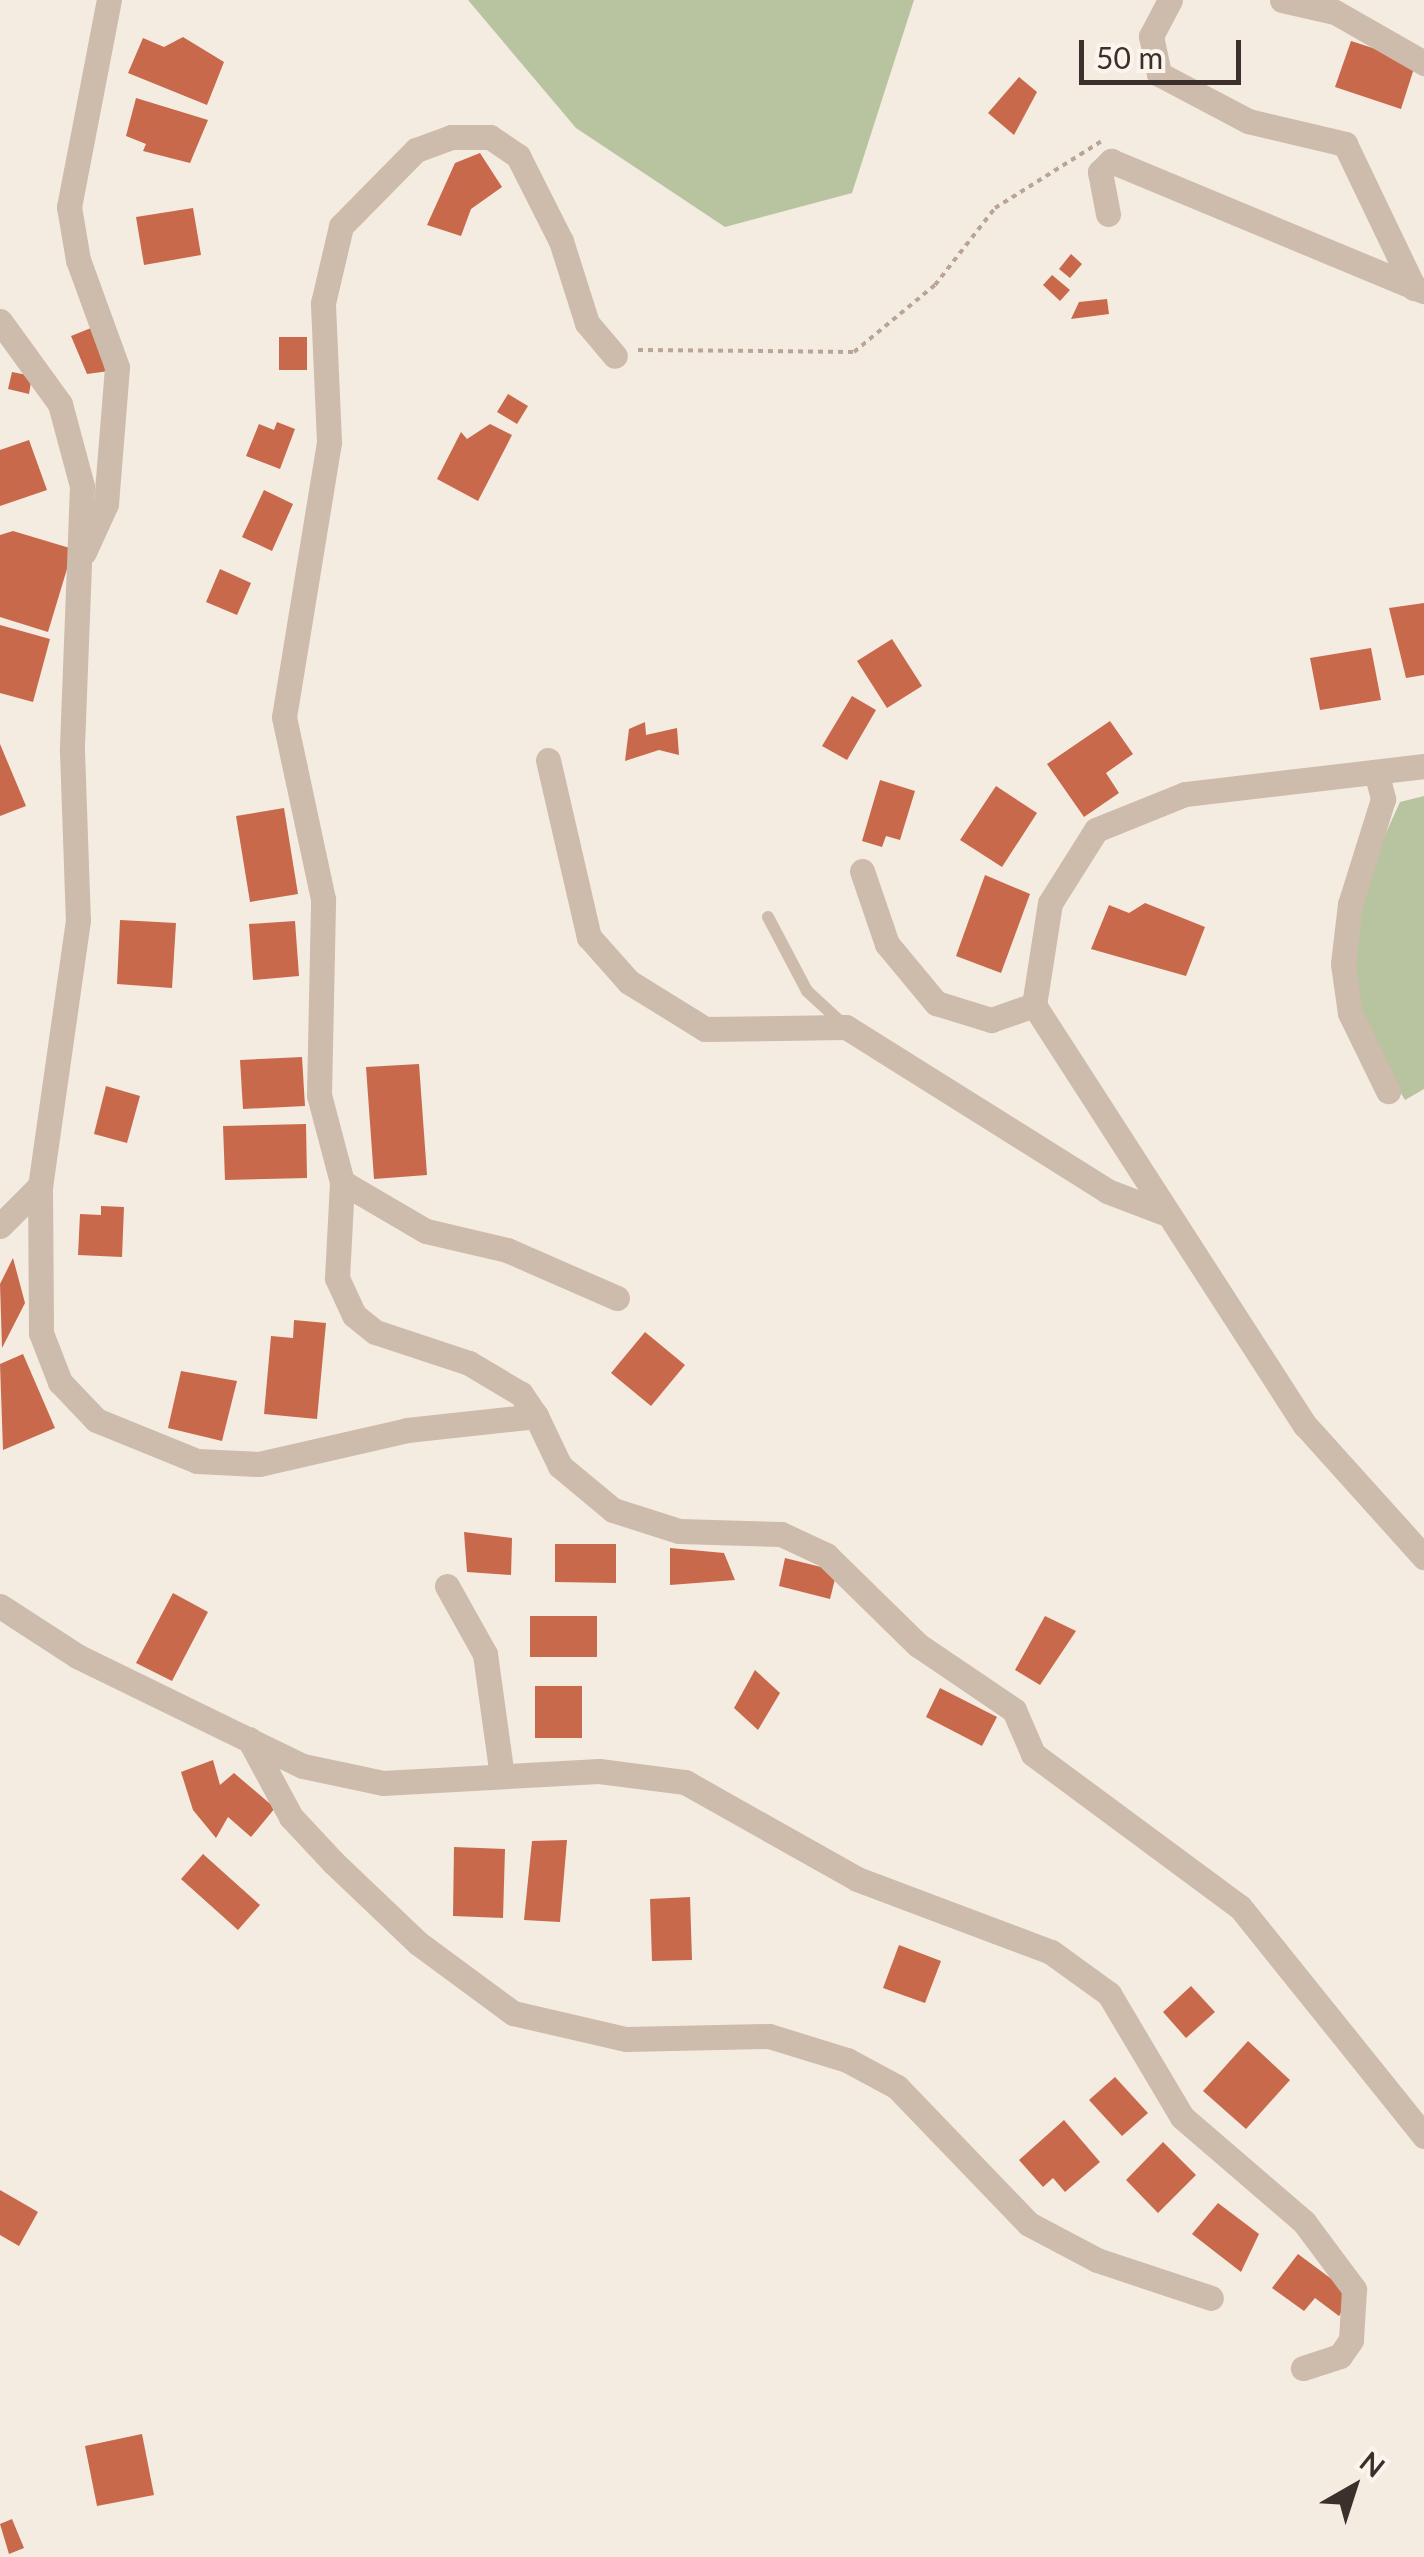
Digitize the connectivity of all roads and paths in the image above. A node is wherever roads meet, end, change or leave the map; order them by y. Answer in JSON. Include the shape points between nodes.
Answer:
{"nodes":[{"id":1,"x":109,"y":0,"type":"edge"},
{"id":2,"x":1170,"y":0,"type":"edge"},
{"id":3,"x":1282,"y":0,"type":"edge"},
{"id":4,"x":1424,"y":62,"type":"edge"},
{"id":5,"x":1103,"y":164,"type":"junction"},
{"id":6,"x":1108,"y":214,"type":"dead end"},
{"id":7,"x":1419,"y":289,"type":"edge"},
{"id":8,"x":0,"y":321,"type":"edge"},
{"id":9,"x":611,"y":353,"type":"joint"},
{"id":10,"x":84,"y":552,"type":"junction"},
{"id":11,"x":548,"y":760,"type":"dead end"},
{"id":12,"x":1424,"y":766,"type":"edge"},
{"id":13,"x":1376,"y":772,"type":"junction"},
{"id":14,"x":862,"y":872,"type":"dead end"},
{"id":15,"x":768,"y":917,"type":"dead end"},
{"id":16,"x":1034,"y":1005,"type":"junction"},
{"id":17,"x":846,"y":1026,"type":"junction"},
{"id":18,"x":1388,"y":1090,"type":"dead end"},
{"id":19,"x":342,"y":1182,"type":"junction"},
{"id":20,"x":40,"y":1186,"type":"junction"},
{"id":21,"x":1162,"y":1212,"type":"junction"},
{"id":22,"x":0,"y":1226,"type":"edge"},
{"id":23,"x":617,"y":1298,"type":"dead end"},
{"id":24,"x":536,"y":1416,"type":"junction"},
{"id":25,"x":1424,"y":1558,"type":"edge"},
{"id":26,"x":447,"y":1586,"type":"dead end"},
{"id":27,"x":0,"y":1606,"type":"edge"},
{"id":28,"x":250,"y":1739,"type":"junction"},
{"id":29,"x":502,"y":1776,"type":"junction"},
{"id":30,"x":1424,"y":2136,"type":"edge"},
{"id":31,"x":1211,"y":2298,"type":"dead end"},
{"id":32,"x":1303,"y":2368,"type":"dead end"}],
"edges":[{"from":1,"to":10,"type":"street","via":[[68,207],[78,260],[117,366],[106,504]]},
{"from":2,"to":7,"type":"street","via":[[1151,36],[1159,74],[1248,121],[1345,144]]},
{"from":3,"to":4,"type":"street","via":[[1335,12]]},
{"from":5,"to":6,"type":"street"},
{"from":5,"to":7,"type":"street"},
{"from":5,"to":9,"type":"path","via":[[1102,134],[995,208],[936,285],[854,352]]},
{"from":8,"to":10,"type":"street","via":[[69,425]]},
{"from":9,"to":19,"type":"street","via":[[587,323],[562,241],[518,156],[490,137],[451,137],[416,150],[341,226],[323,304],[329,442],[284,717],[323,898],[318,1095]]},
{"from":10,"to":20,"type":"street","via":[[72,751],[78,920]]},
{"from":11,"to":17,"type":"street","via":[[577,904],[614,970],[705,1029]]},
{"from":12,"to":13,"type":"street"},
{"from":13,"to":16,"type":"street","via":[[1185,794],[1096,830],[1050,903]]},
{"from":13,"to":18,"type":"street","via":[[1383,799],[1350,904],[1343,964],[1350,1014]]},
{"from":14,"to":16,"type":"street","via":[[887,944],[936,1002],[991,1020]]},
{"from":15,"to":17,"type":"lane","via":[[807,992]]},
{"from":16,"to":21,"type":"street"},
{"from":17,"to":21,"type":"street","via":[[1107,1191]]},
{"from":19,"to":23,"type":"street","via":[[426,1231],[507,1250]]},
{"from":19,"to":24,"type":"street","via":[[337,1278],[354,1315],[498,1378]]},
{"from":20,"to":22,"type":"street"},
{"from":20,"to":24,"type":"street","via":[[46,1358],[96,1420],[143,1445],[198,1461],[259,1464],[407,1430]]},
{"from":21,"to":25,"type":"street","via":[[1304,1425]]},
{"from":24,"to":30,"type":"street","via":[[560,1466],[613,1510],[679,1531],[781,1534],[826,1555],[918,1645],[1014,1710],[1033,1754],[1240,1907]]},
{"from":26,"to":29,"type":"street","via":[[485,1654]]},
{"from":27,"to":28,"type":"street","via":[[77,1656]]},
{"from":28,"to":29,"type":"street","via":[[342,1778]]},
{"from":28,"to":31,"type":"street","via":[[291,1817],[333,1862],[468,1985],[513,2012],[626,2039],[769,2036],[848,2060],[897,2087],[1029,2224],[1097,2260]]},
{"from":29,"to":32,"type":"street","via":[[599,1772],[685,1782],[857,1879],[1079,1970],[1109,1994],[1182,2118],[1304,2222],[1354,2288],[1351,2340],[1340,2356]]}]}
